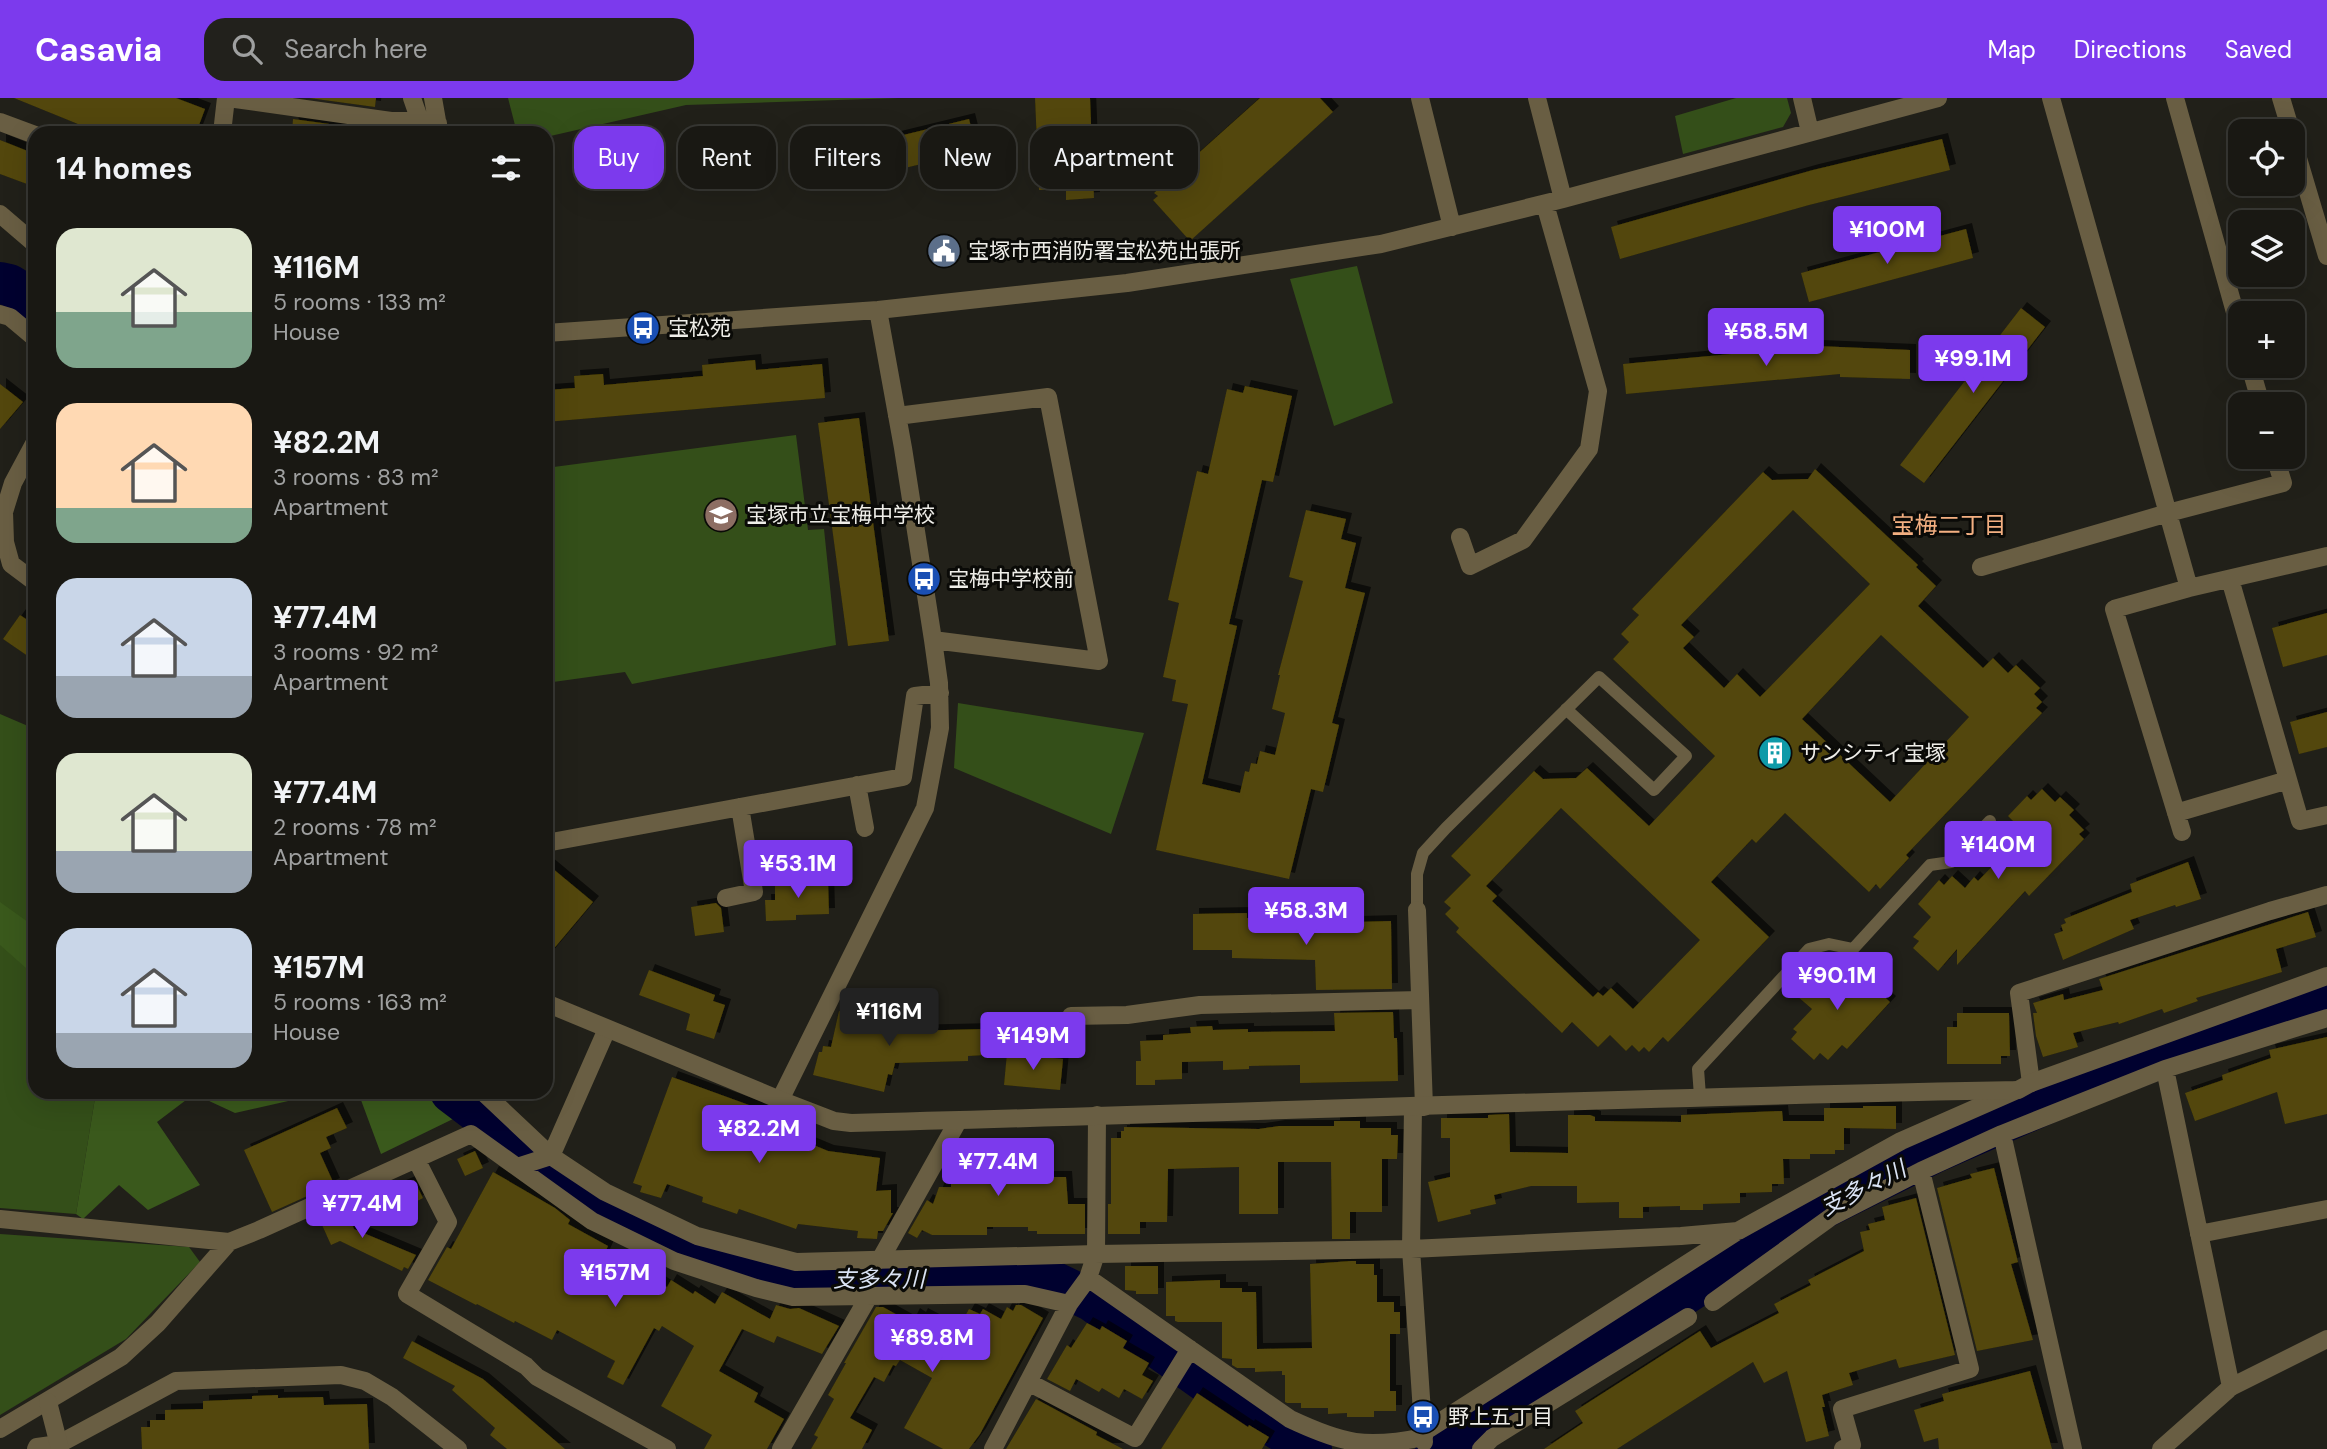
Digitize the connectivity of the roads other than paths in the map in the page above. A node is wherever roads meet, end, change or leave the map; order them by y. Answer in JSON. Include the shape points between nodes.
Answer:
{"nodes":[{"id":1,"x":227,"y":98,"type":"edge"},
{"id":2,"x":412,"y":98,"type":"edge"},
{"id":3,"x":433,"y":98,"type":"edge"},
{"id":4,"x":1420,"y":98,"type":"edge"},
{"id":5,"x":1536,"y":98,"type":"edge"},
{"id":6,"x":1802,"y":98,"type":"edge"},
{"id":7,"x":1938,"y":98,"type":"edge"},
{"id":8,"x":2050,"y":98,"type":"edge"},
{"id":9,"x":2175,"y":98,"type":"edge"},
{"id":10,"x":2281,"y":98,"type":"edge"},
{"id":11,"x":2287,"y":119,"type":"edge"},
{"id":12,"x":0,"y":121,"type":"edge"},
{"id":13,"x":223,"y":126,"type":"edge"},
{"id":14,"x":432,"y":126,"type":"edge"},
{"id":15,"x":28,"y":132,"type":"edge"},
{"id":16,"x":1810,"y":132,"type":"junction"},
{"id":17,"x":2305,"y":182,"type":"edge"},
{"id":18,"x":1563,"y":199,"type":"junction"},
{"id":19,"x":1545,"y":204,"type":"junction"},
{"id":20,"x":0,"y":214,"type":"edge"},
{"id":21,"x":1452,"y":227,"type":"junction"},
{"id":22,"x":28,"y":238,"type":"edge"},
{"id":23,"x":2327,"y":256,"type":"edge"},
{"id":24,"x":2232,"y":301,"type":"edge"},
{"id":25,"x":878,"y":310,"type":"junction"},
{"id":26,"x":0,"y":314,"type":"edge"},
{"id":27,"x":28,"y":332,"type":"edge"},
{"id":28,"x":553,"y":333,"type":"edge"},
{"id":29,"x":897,"y":416,"type":"junction"},
{"id":30,"x":28,"y":455,"type":"edge"},
{"id":31,"x":2279,"y":469,"type":"edge"},
{"id":32,"x":2168,"y":513,"type":"junction"},
{"id":33,"x":1460,"y":537,"type":"dead end"},
{"id":34,"x":2327,"y":556,"type":"edge"},
{"id":35,"x":1981,"y":568,"type":"dead end"},
{"id":36,"x":28,"y":577,"type":"edge"},
{"id":37,"x":2230,"y":579,"type":"junction"},
{"id":38,"x":2189,"y":588,"type":"junction"},
{"id":39,"x":933,"y":640,"type":"junction"},
{"id":40,"x":940,"y":693,"type":"junction"},
{"id":41,"x":1566,"y":709,"type":"junction"},
{"id":42,"x":2288,"y":780,"type":"junction"},
{"id":43,"x":857,"y":785,"type":"junction"},
{"id":44,"x":740,"y":807,"type":"junction"},
{"id":45,"x":2176,"y":813,"type":"junction"},
{"id":46,"x":2327,"y":815,"type":"edge"},
{"id":47,"x":1990,"y":821,"type":"dead end"},
{"id":48,"x":865,"y":828,"type":"dead end"},
{"id":49,"x":2182,"y":832,"type":"dead end"},
{"id":50,"x":553,"y":842,"type":"edge"},
{"id":51,"x":2327,"y":895,"type":"edge"},
{"id":52,"x":726,"y":898,"type":"dead end"},
{"id":53,"x":1417,"y":910,"type":"joint"},
{"id":54,"x":2327,"y":976,"type":"edge"},
{"id":55,"x":1420,"y":1000,"type":"junction"},
{"id":56,"x":553,"y":1006,"type":"edge"},
{"id":57,"x":1071,"y":1016,"type":"dead end"},
{"id":58,"x":2327,"y":1017,"type":"edge"},
{"id":59,"x":607,"y":1029,"type":"junction"},
{"id":60,"x":2165,"y":1069,"type":"junction"},
{"id":61,"x":2024,"y":1087,"type":"junction"},
{"id":62,"x":1700,"y":1096,"type":"junction"},
{"id":63,"x":490,"y":1099,"type":"edge"},
{"id":64,"x":780,"y":1100,"type":"junction"},
{"id":65,"x":1418,"y":1107,"type":"junction"},
{"id":66,"x":1097,"y":1115,"type":"junction"},
{"id":67,"x":958,"y":1121,"type":"junction"},
{"id":68,"x":2002,"y":1135,"type":"junction"},
{"id":69,"x":551,"y":1156,"type":"junction"},
{"id":70,"x":416,"y":1159,"type":"junction"},
{"id":71,"x":517,"y":1167,"type":"junction"},
{"id":72,"x":1921,"y":1171,"type":"junction"},
{"id":73,"x":2327,"y":1209,"type":"edge"},
{"id":74,"x":0,"y":1219,"type":"edge"},
{"id":75,"x":1738,"y":1231,"type":"junction"},
{"id":76,"x":2199,"y":1234,"type":"junction"},
{"id":77,"x":229,"y":1242,"type":"junction"},
{"id":78,"x":1411,"y":1249,"type":"junction"},
{"id":79,"x":1096,"y":1254,"type":"junction"},
{"id":80,"x":880,"y":1260,"type":"junction"},
{"id":81,"x":1088,"y":1278,"type":"junction"},
{"id":82,"x":870,"y":1296,"type":"junction"},
{"id":83,"x":1713,"y":1302,"type":"dead end"},
{"id":84,"x":1069,"y":1304,"type":"junction"},
{"id":85,"x":1688,"y":1317,"type":"dead end"},
{"id":86,"x":2327,"y":1339,"type":"edge"},
{"id":87,"x":1190,"y":1349,"type":"junction"},
{"id":88,"x":1028,"y":1382,"type":"junction"},
{"id":89,"x":2231,"y":1387,"type":"junction"},
{"id":90,"x":48,"y":1402,"type":"junction"},
{"id":91,"x":0,"y":1429,"type":"edge"},
{"id":92,"x":1424,"y":1439,"type":"edge"},
{"id":93,"x":60,"y":1447,"type":"edge"},
{"id":94,"x":36,"y":1449,"type":"edge"},
{"id":95,"x":458,"y":1449,"type":"edge"},
{"id":96,"x":667,"y":1449,"type":"edge"},
{"id":97,"x":781,"y":1449,"type":"edge"},
{"id":98,"x":993,"y":1449,"type":"edge"},
{"id":99,"x":1481,"y":1449,"type":"edge"},
{"id":100,"x":1843,"y":1449,"type":"edge"},
{"id":101,"x":2073,"y":1449,"type":"edge"},
{"id":102,"x":2161,"y":1449,"type":"edge"}],
"edges":[{"from":1,"to":13,"type":"street"},
{"from":1,"to":14,"type":"street"},
{"from":2,"to":14,"type":"street"},
{"from":3,"to":14,"type":"street"},
{"from":4,"to":21,"type":"street"},
{"from":5,"to":18,"type":"street"},
{"from":6,"to":16,"type":"street"},
{"from":7,"to":16,"type":"street"},
{"from":8,"to":32,"type":"street"},
{"from":9,"to":24,"type":"street"},
{"from":10,"to":11,"type":"street"},
{"from":12,"to":15,"type":"street"},
{"from":16,"to":18,"type":"street"},
{"from":17,"to":23,"type":"street"},
{"from":18,"to":19,"type":"street"},
{"from":19,"to":21,"type":"street"},
{"from":19,"to":33,"type":"street","via":[[1598,391],[1589,449],[1523,540],[1470,566]]},
{"from":20,"to":22,"type":"street"},
{"from":21,"to":25,"type":"street","via":[[1381,244],[1127,283]]},
{"from":25,"to":28,"type":"street"},
{"from":25,"to":29,"type":"street"},
{"from":26,"to":27,"type":"street"},
{"from":29,"to":39,"type":"street"},
{"from":29,"to":39,"type":"street","via":[[1048,397],[1099,661]]},
{"from":30,"to":36,"type":"street","via":[[4,512],[11,564]]},
{"from":31,"to":32,"type":"street","via":[[2283,482]]},
{"from":32,"to":35,"type":"street"},
{"from":32,"to":38,"type":"street"},
{"from":34,"to":37,"type":"street"},
{"from":37,"to":38,"type":"street"},
{"from":37,"to":42,"type":"street"},
{"from":38,"to":45,"type":"street","via":[[2114,609]]},
{"from":39,"to":40,"type":"street"},
{"from":40,"to":43,"type":"street","via":[[915,696],[903,776]]},
{"from":40,"to":64,"type":"street","via":[[940,728],[925,808]]},
{"from":41,"to":41,"type":"lane","via":[[1654,790],[1686,756],[1599,677]]},
{"from":41,"to":53,"type":"lane","via":[[1423,853],[1417,874]]},
{"from":42,"to":45,"type":"street"},
{"from":42,"to":46,"type":"street","via":[[2300,821]]},
{"from":43,"to":44,"type":"street"},
{"from":43,"to":48,"type":"street"},
{"from":44,"to":50,"type":"street"},
{"from":44,"to":52,"type":"street","via":[[754,892]]},
{"from":45,"to":49,"type":"street"},
{"from":47,"to":62,"type":"lane","via":[[1951,862],[1930,864],[1853,949],[1829,944],[1809,949],[1698,1069]]},
{"from":51,"to":61,"type":"street","via":[[2019,993]]},
{"from":53,"to":55,"type":"street"},
{"from":54,"to":61,"type":"street"},
{"from":55,"to":57,"type":"street","via":[[1200,1004],[1127,1015]]},
{"from":55,"to":65,"type":"street"},
{"from":56,"to":59,"type":"street"},
{"from":58,"to":60,"type":"street"},
{"from":59,"to":64,"type":"street"},
{"from":59,"to":69,"type":"street"},
{"from":60,"to":68,"type":"street"},
{"from":60,"to":76,"type":"street"},
{"from":61,"to":62,"type":"street"},
{"from":61,"to":75,"type":"street","via":[[1901,1141]]},
{"from":62,"to":65,"type":"street"},
{"from":63,"to":69,"type":"street"},
{"from":64,"to":67,"type":"street","via":[[840,1122]]},
{"from":65,"to":66,"type":"street"},
{"from":65,"to":78,"type":"street"},
{"from":66,"to":67,"type":"street"},
{"from":66,"to":79,"type":"street"},
{"from":67,"to":80,"type":"street"},
{"from":68,"to":72,"type":"street"},
{"from":68,"to":101,"type":"street"},
{"from":69,"to":71,"type":"street"},
{"from":69,"to":80,"type":"street","via":[[605,1192],[697,1236],[796,1262]]},
{"from":70,"to":71,"type":"street","via":[[471,1135]]},
{"from":70,"to":77,"type":"street"},
{"from":70,"to":96,"type":"street","via":[[448,1222],[407,1293],[537,1377]]},
{"from":71,"to":82,"type":"street","via":[[592,1221],[674,1261],[793,1297]]},
{"from":72,"to":83,"type":"street","via":[[1830,1217]]},
{"from":72,"to":100,"type":"street","via":[[1970,1369],[1842,1409],[1852,1445]]},
{"from":73,"to":76,"type":"street"},
{"from":74,"to":77,"type":"street"},
{"from":75,"to":78,"type":"street"},
{"from":75,"to":92,"type":"street"},
{"from":76,"to":89,"type":"street"},
{"from":77,"to":90,"type":"street","via":[[158,1323],[121,1357]]},
{"from":78,"to":79,"type":"street"},
{"from":78,"to":92,"type":"street"},
{"from":79,"to":80,"type":"street"},
{"from":79,"to":81,"type":"street"},
{"from":81,"to":84,"type":"street"},
{"from":81,"to":87,"type":"street"},
{"from":82,"to":84,"type":"street","via":[[1025,1294]]},
{"from":82,"to":97,"type":"street"},
{"from":84,"to":88,"type":"street"},
{"from":85,"to":99,"type":"street"},
{"from":86,"to":89,"type":"street"},
{"from":87,"to":88,"type":"street","via":[[1135,1438]]},
{"from":87,"to":92,"type":"street","via":[[1290,1419],[1327,1437],[1364,1447]]},
{"from":88,"to":98,"type":"street"},
{"from":89,"to":102,"type":"street"},
{"from":90,"to":91,"type":"street"},
{"from":90,"to":93,"type":"street"},
{"from":93,"to":94,"type":"street"},
{"from":93,"to":95,"type":"street","via":[[176,1381],[341,1375],[365,1381],[393,1397]]}]}
